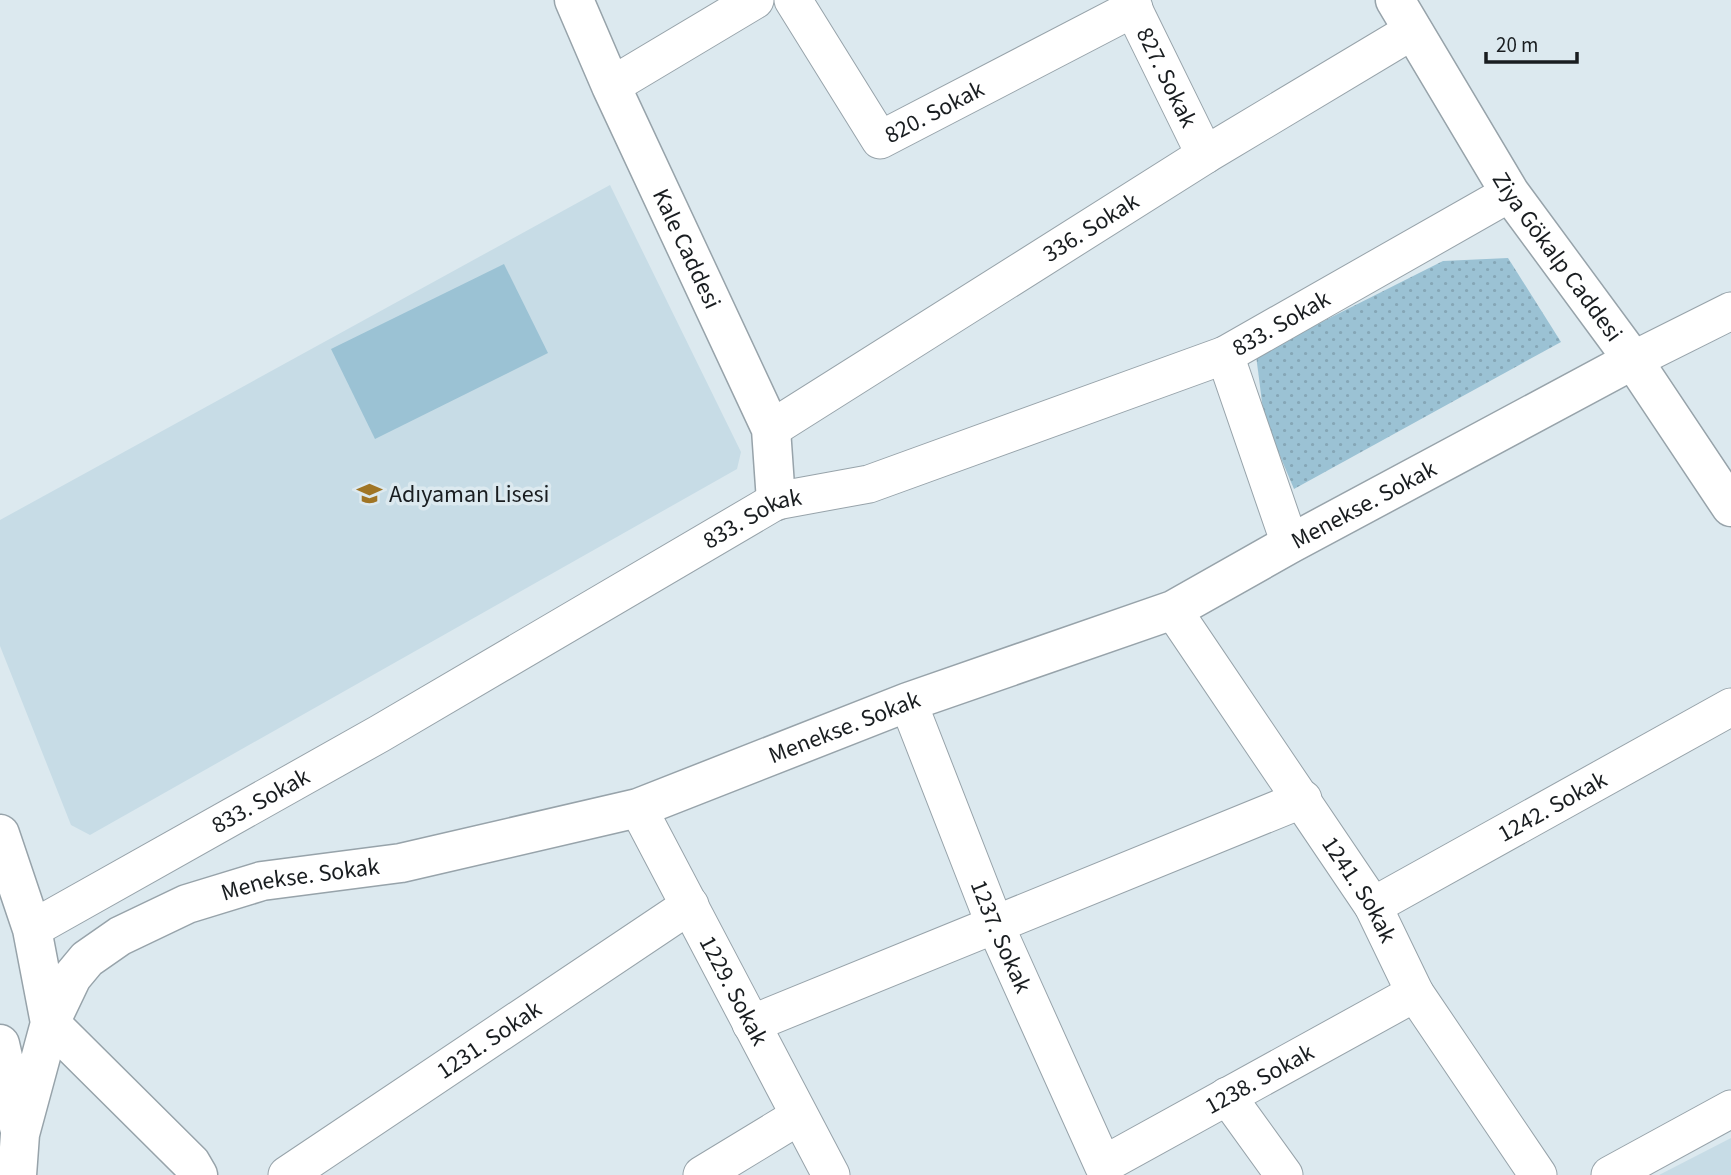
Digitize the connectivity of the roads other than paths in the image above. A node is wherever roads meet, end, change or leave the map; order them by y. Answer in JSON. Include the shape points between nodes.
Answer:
{"nodes":[{"id":1,"x":574,"y":0,"type":"edge"},
{"id":2,"x":755,"y":0,"type":"edge"},
{"id":3,"x":793,"y":0,"type":"edge"},
{"id":4,"x":1132,"y":4,"type":"edge"},
{"id":5,"x":1404,"y":15,"type":"edge"},
{"id":6,"x":611,"y":86,"type":"junction"},
{"id":7,"x":1205,"y":155,"type":"junction"},
{"id":8,"x":1510,"y":193,"type":"junction"},
{"id":9,"x":1731,"y":311,"type":"edge"},
{"id":10,"x":1225,"y":355,"type":"junction"},
{"id":11,"x":1633,"y":360,"type":"junction"},
{"id":12,"x":771,"y":429,"type":"junction"},
{"id":13,"x":776,"y":501,"type":"junction"},
{"id":14,"x":1731,"y":507,"type":"edge"},
{"id":15,"x":1290,"y":544,"type":"junction"},
{"id":16,"x":1173,"y":610,"type":"junction"},
{"id":17,"x":908,"y":702,"type":"junction"},
{"id":18,"x":1731,"y":707,"type":"edge"},
{"id":19,"x":1303,"y":799,"type":"junction"},
{"id":20,"x":638,"y":808,"type":"junction"},
{"id":21,"x":0,"y":834,"type":"edge"},
{"id":22,"x":690,"y":905,"type":"junction"},
{"id":23,"x":1373,"y":906,"type":"junction"},
{"id":24,"x":995,"y":925,"type":"junction"},
{"id":25,"x":16,"y":929,"type":"edge"},
{"id":26,"x":1415,"y":993,"type":"junction"},
{"id":27,"x":50,"y":1023,"type":"junction"},
{"id":28,"x":751,"y":1024,"type":"junction"},
{"id":29,"x":0,"y":1035,"type":"edge"},
{"id":30,"x":0,"y":1044,"type":"edge"},
{"id":31,"x":1227,"y":1096,"type":"junction"},
{"id":32,"x":1731,"y":1109,"type":"edge"},
{"id":33,"x":800,"y":1116,"type":"junction"},
{"id":34,"x":20,"y":1134,"type":"junction"},
{"id":35,"x":1103,"y":1165,"type":"joint"},
{"id":36,"x":194,"y":1169,"type":"edge"},
{"id":37,"x":17,"y":1175,"type":"edge"},
{"id":38,"x":230,"y":1175,"type":"edge"},
{"id":39,"x":287,"y":1175,"type":"edge"},
{"id":40,"x":702,"y":1175,"type":"edge"},
{"id":41,"x":831,"y":1175,"type":"edge"},
{"id":42,"x":1284,"y":1175,"type":"edge"},
{"id":43,"x":1538,"y":1175,"type":"edge"},
{"id":44,"x":1610,"y":1175,"type":"edge"}],
"edges":[{"from":1,"to":6,"type":"street","name":"Kale Caddesi"},
{"from":2,"to":6,"type":"street"},
{"from":3,"to":4,"type":"street","name":"820. Sokak","via":[[880,140]]},
{"from":4,"to":7,"type":"street","name":"827. Sokak"},
{"from":5,"to":7,"type":"street","name":"336. Sokak"},
{"from":5,"to":8,"type":"street","name":"Ziya Gökalp Caddesi"},
{"from":6,"to":12,"type":"street","name":"Kale Caddesi"},
{"from":7,"to":12,"type":"street","name":"336. Sokak"},
{"from":8,"to":10,"type":"street","name":"833. Sokak"},
{"from":8,"to":11,"type":"street","name":"Ziya Gökalp Caddesi"},
{"from":9,"to":11,"type":"street"},
{"from":10,"to":13,"type":"street","name":"833. Sokak","via":[[869,484]]},
{"from":10,"to":15,"type":"street"},
{"from":11,"to":14,"type":"street","name":"Ziya Gökalp Caddesi"},
{"from":11,"to":15,"type":"street","name":"Menekse. Sokak"},
{"from":12,"to":13,"type":"street","name":"Kale Caddesi"},
{"from":13,"to":25,"type":"street","name":"833. Sokak","via":[[379,734]]},
{"from":15,"to":16,"type":"street","name":"Menekse. Sokak"},
{"from":16,"to":17,"type":"street","name":"Menekse. Sokak"},
{"from":16,"to":19,"type":"street","name":"1241. Sokak"},
{"from":17,"to":20,"type":"street","name":"Menekse. Sokak"},
{"from":17,"to":24,"type":"street","name":"1237. Sokak"},
{"from":18,"to":23,"type":"street","name":"1242. Sokak"},
{"from":19,"to":23,"type":"street","name":"1241. Sokak"},
{"from":19,"to":24,"type":"street"},
{"from":20,"to":22,"type":"street","name":"1229. Sokak"},
{"from":20,"to":27,"type":"street","name":"Menekse. Sokak","via":[[401,863],[262,881],[187,904],[120,936],[87,959],[72,977]]},
{"from":21,"to":25,"type":"street"},
{"from":22,"to":28,"type":"street","name":"1229. Sokak"},
{"from":22,"to":39,"type":"street","name":"1231. Sokak"},
{"from":23,"to":26,"type":"street","name":"1241. Sokak"},
{"from":24,"to":28,"type":"street"},
{"from":24,"to":35,"type":"street","name":"1237. Sokak"},
{"from":25,"to":27,"type":"street"},
{"from":26,"to":31,"type":"street","name":"1238. Sokak"},
{"from":26,"to":43,"type":"street","name":"1241. Sokak"},
{"from":27,"to":29,"type":"street","via":[[26,1038]]},
{"from":27,"to":34,"type":"street","name":"Menekse. Sokak"},
{"from":27,"to":36,"type":"street"},
{"from":28,"to":33,"type":"street","name":"1229. Sokak"},
{"from":30,"to":34,"type":"street"},
{"from":31,"to":35,"type":"street","name":"1238. Sokak"},
{"from":31,"to":42,"type":"street"},
{"from":32,"to":44,"type":"street"},
{"from":33,"to":40,"type":"street"},
{"from":33,"to":41,"type":"street","name":"1229. Sokak"},
{"from":34,"to":37,"type":"street"},
{"from":36,"to":38,"type":"street"}]}
